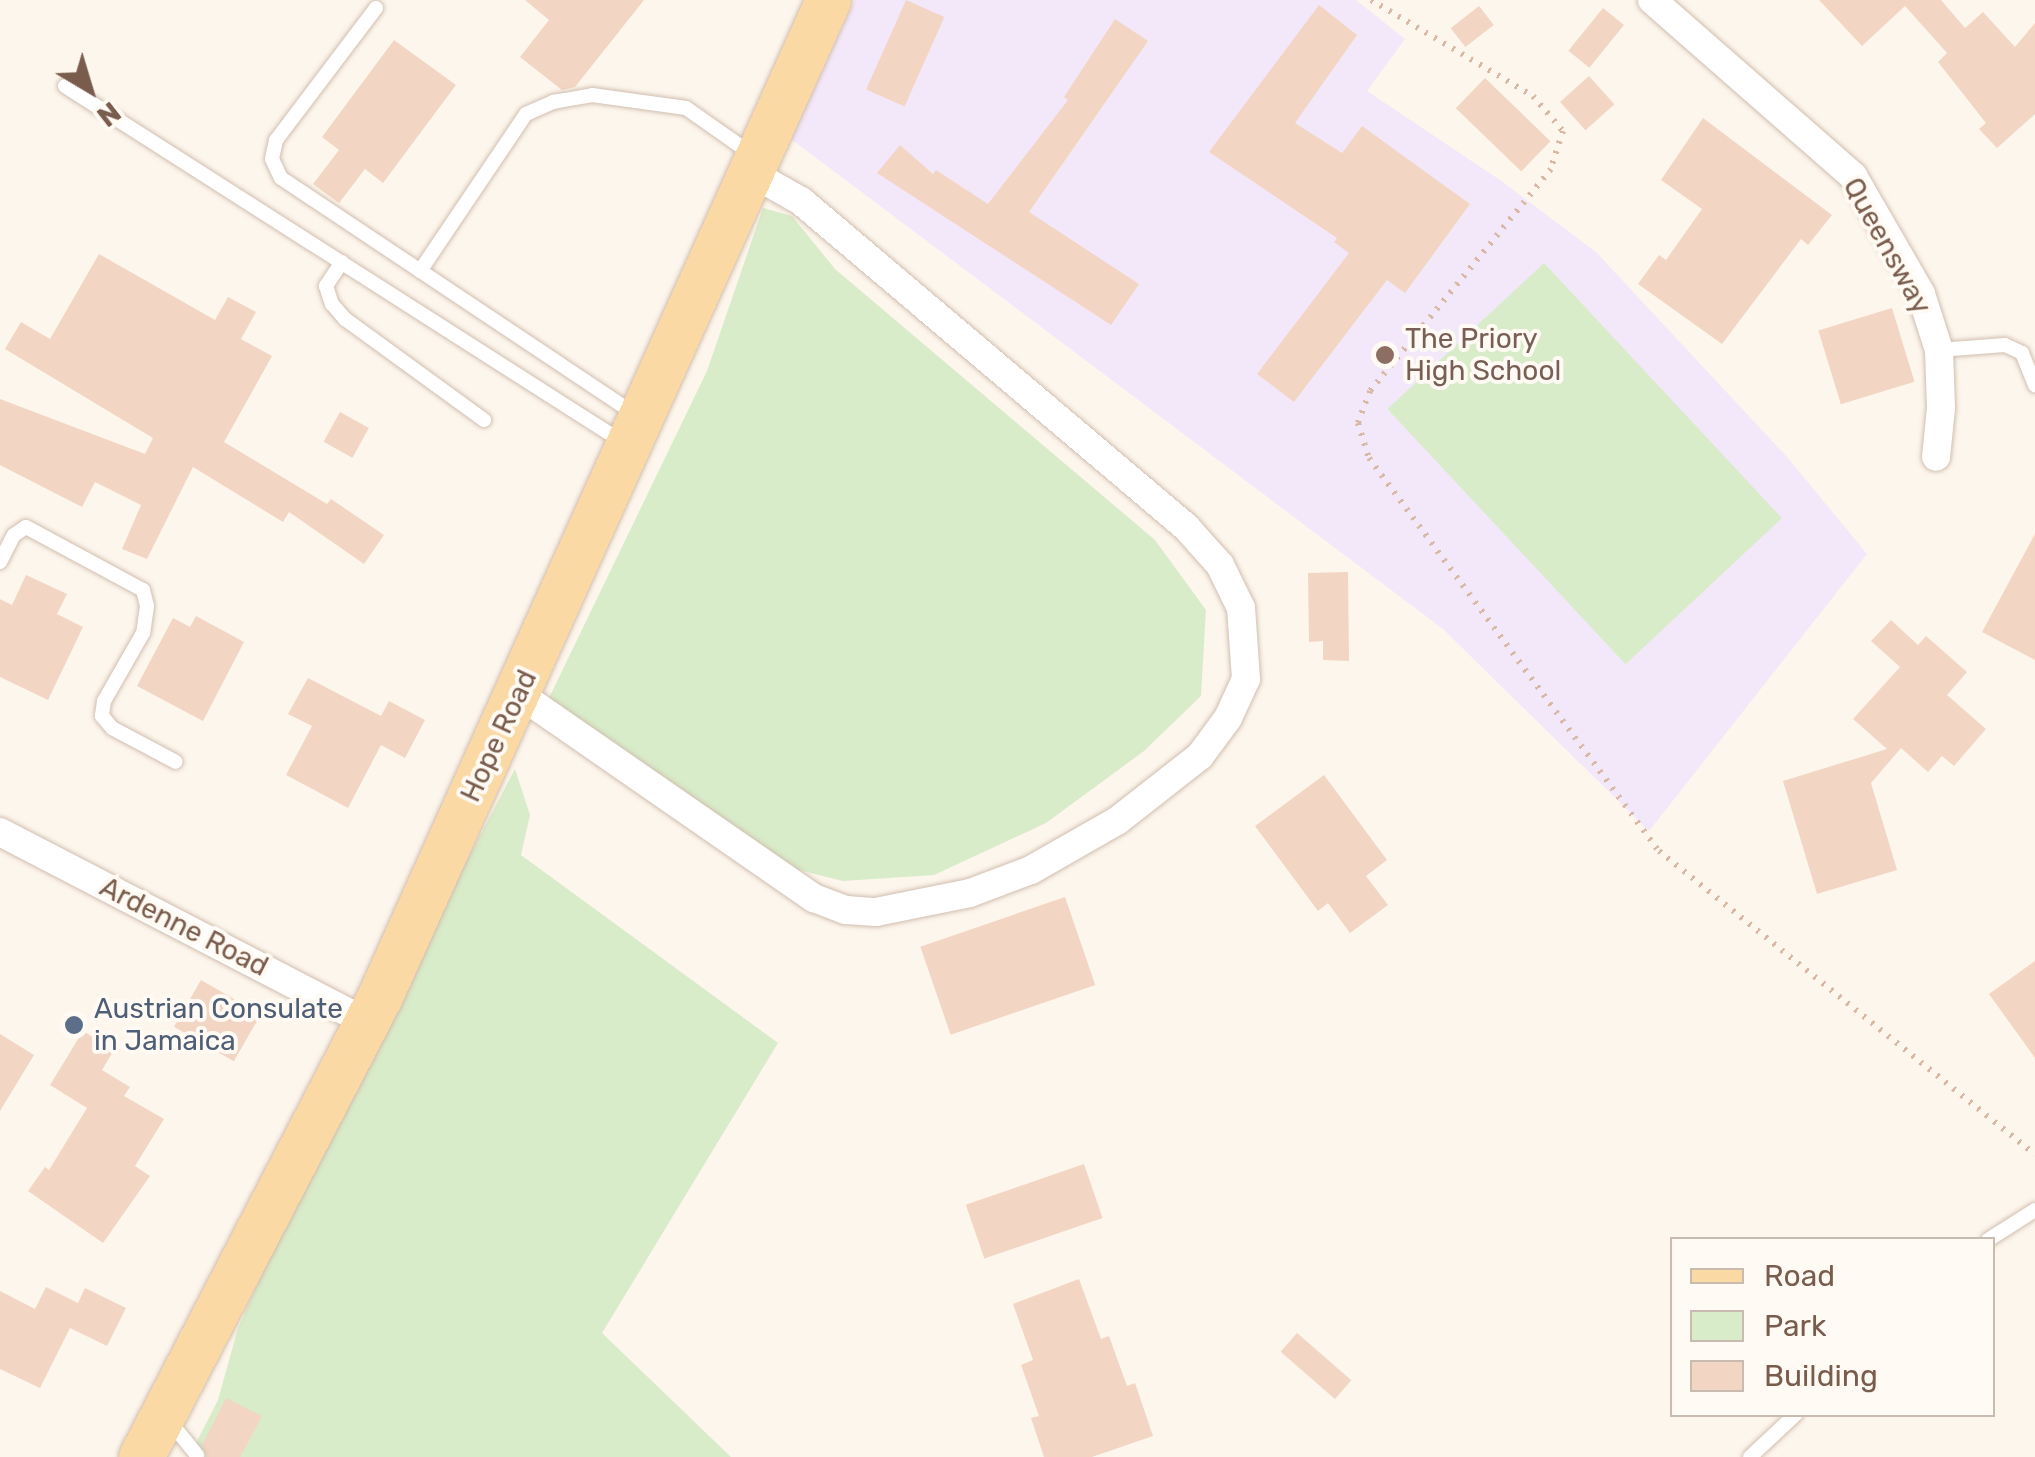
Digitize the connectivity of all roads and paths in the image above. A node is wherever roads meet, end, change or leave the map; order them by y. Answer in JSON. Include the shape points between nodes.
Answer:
{"nodes":[{"id":1,"x":828,"y":0,"type":"edge"},
{"id":2,"x":1371,"y":0,"type":"edge"},
{"id":3,"x":1652,"y":0,"type":"edge"},
{"id":4,"x":376,"y":8,"type":"dead end"},
{"id":5,"x":64,"y":86,"type":"dead end"},
{"id":6,"x":756,"y":166,"type":"junction"},
{"id":7,"x":342,"y":262,"type":"junction"},
{"id":8,"x":420,"y":271,"type":"junction"},
{"id":9,"x":1938,"y":350,"type":"junction"},
{"id":10,"x":2035,"y":386,"type":"edge"},
{"id":11,"x":484,"y":420,"type":"dead end"},
{"id":12,"x":636,"y":433,"type":"junction"},
{"id":13,"x":1936,"y":457,"type":"dead end"},
{"id":14,"x":0,"y":562,"type":"edge"},
{"id":15,"x":519,"y":694,"type":"junction"},
{"id":16,"x":176,"y":762,"type":"dead end"},
{"id":17,"x":0,"y":832,"type":"edge"},
{"id":18,"x":367,"y":1022,"type":"junction"},
{"id":19,"x":2035,"y":1154,"type":"edge"},
{"id":20,"x":2035,"y":1210,"type":"edge"},
{"id":21,"x":1993,"y":1237,"type":"edge"},
{"id":22,"x":164,"y":1413,"type":"junction"},
{"id":23,"x":1793,"y":1417,"type":"edge"},
{"id":24,"x":197,"y":1455,"type":"edge"},
{"id":25,"x":141,"y":1457,"type":"edge"},
{"id":26,"x":1750,"y":1457,"type":"edge"}],
"edges":[{"from":1,"to":6,"type":"main road","name":"Hope Road"},
{"from":2,"to":19,"type":"path","via":[[1534,96],[1563,131],[1551,168],[1370,391],[1358,424],[1369,458],[1659,851]]},
{"from":3,"to":9,"type":"street","name":"Queensway","via":[[1853,176],[1921,294]]},
{"from":4,"to":8,"type":"lane","via":[[276,140],[272,159],[281,178]]},
{"from":5,"to":7,"type":"lane"},
{"from":6,"to":8,"type":"lane","via":[[686,108],[592,96],[553,102],[526,114]]},
{"from":6,"to":12,"type":"main road","name":"Hope Road"},
{"from":6,"to":15,"type":"street","via":[[1186,527],[1220,565],[1241,608],[1246,679],[1200,756],[1117,821],[1030,870],[970,893],[876,912],[814,898]]},
{"from":7,"to":11,"type":"lane","via":[[326,286],[344,319]]},
{"from":7,"to":12,"type":"lane"},
{"from":8,"to":12,"type":"lane"},
{"from":9,"to":10,"type":"lane","via":[[2005,346],[2022,352]]},
{"from":9,"to":13,"type":"street","name":"Queensway"},
{"from":12,"to":15,"type":"main road","name":"Hope Road"},
{"from":14,"to":16,"type":"lane","via":[[26,527],[142,590],[144,633],[102,716]]},
{"from":15,"to":18,"type":"main road","name":"Hope Road"},
{"from":17,"to":18,"type":"street","name":"Ardenne Road"},
{"from":18,"to":22,"type":"main road","name":"Hope Road"},
{"from":20,"to":21,"type":"lane"},
{"from":22,"to":24,"type":"lane"},
{"from":22,"to":25,"type":"main road","name":"Hope Road"},
{"from":23,"to":26,"type":"lane"}]}
